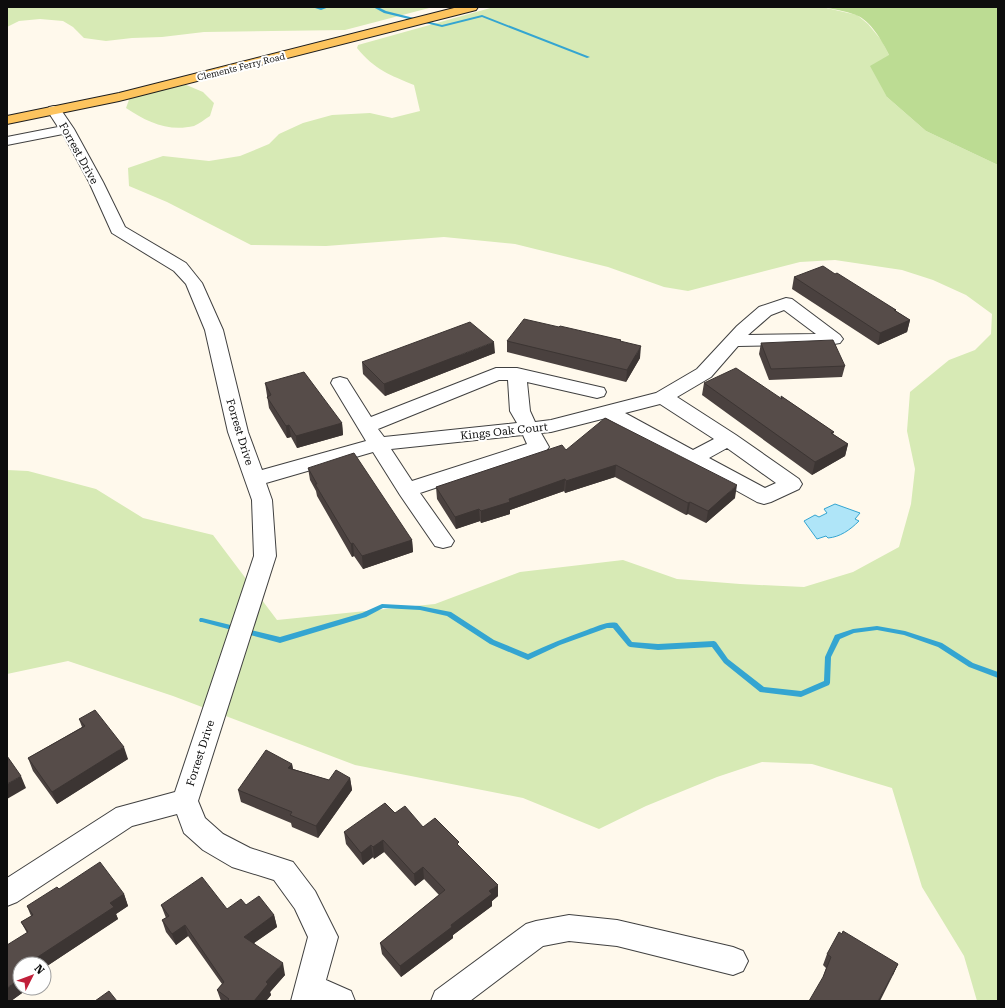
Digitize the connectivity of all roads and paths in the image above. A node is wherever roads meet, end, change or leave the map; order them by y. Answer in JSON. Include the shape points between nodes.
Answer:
{"nodes":[{"id":1,"x":446,"y":7,"type":"edge"},
{"id":2,"x":472,"y":7,"type":"edge"},
{"id":3,"x":431,"y":14,"type":"junction"},
{"id":4,"x":390,"y":25,"type":"junction"},
{"id":5,"x":54,"y":110,"type":"junction"},
{"id":6,"x":7,"y":111,"type":"edge"},
{"id":7,"x":7,"y":120,"type":"edge"},
{"id":8,"x":67,"y":129,"type":"junction"},
{"id":9,"x":7,"y":141,"type":"edge"},
{"id":10,"x":733,"y":341,"type":"dead end"},
{"id":11,"x":516,"y":374,"type":"junction"},
{"id":12,"x":340,"y":383,"type":"dead end"},
{"id":13,"x":597,"y":392,"type":"dead end"},
{"id":14,"x":663,"y":397,"type":"junction"},
{"id":15,"x":608,"y":411,"type":"junction"},
{"id":16,"x":367,"y":426,"type":"junction"},
{"id":17,"x":529,"y":428,"type":"junction"},
{"id":18,"x":728,"y":440,"type":"junction"},
{"id":19,"x":378,"y":444,"type":"junction"},
{"id":20,"x":693,"y":458,"type":"junction"},
{"id":21,"x":255,"y":479,"type":"junction"},
{"id":22,"x":407,"y":490,"type":"junction"},
{"id":23,"x":443,"y":541,"type":"dead end"},
{"id":24,"x":185,"y":801,"type":"junction"},
{"id":25,"x":7,"y":893,"type":"edge"},
{"id":26,"x":733,"y":962,"type":"dead end"},
{"id":27,"x":308,"y":995,"type":"edge"},
{"id":28,"x":340,"y":1001,"type":"edge"},
{"id":29,"x":446,"y":1001,"type":"edge"}],
"edges":[{"from":1,"to":3,"type":"main road","name":"Clements Ferry Road"},
{"from":2,"to":3,"type":"main road","name":"Clements Ferry Road"},
{"from":3,"to":4,"type":"main road","name":"Clements Ferry Road"},
{"from":4,"to":5,"type":"main road","name":"Clements Ferry Road","via":[[188,80]]},
{"from":4,"to":6,"type":"main road","name":"Clements Ferry Road","via":[[115,90]]},
{"from":5,"to":7,"type":"main road","name":"Clements Ferry Road"},
{"from":5,"to":8,"type":"street","name":"Forrest Drive"},
{"from":8,"to":9,"type":"street"},
{"from":8,"to":21,"type":"street","name":"Forrest Drive","via":[[118,230],[180,267],[194,283],[214,330],[238,432]]},
{"from":10,"to":14,"type":"street","name":"Kings Oak Court","via":[[704,373]]},
{"from":11,"to":13,"type":"street"},
{"from":11,"to":16,"type":"street","via":[[496,374]]},
{"from":11,"to":17,"type":"street","via":[[520,410]]},
{"from":12,"to":16,"type":"street"},
{"from":14,"to":15,"type":"street","name":"Kings Oak Court"},
{"from":14,"to":18,"type":"street"},
{"from":15,"to":17,"type":"street","name":"Kings Oak Court","via":[[551,426]]},
{"from":15,"to":20,"type":"street"},
{"from":16,"to":19,"type":"street"},
{"from":17,"to":19,"type":"street","name":"Kings Oak Court"},
{"from":17,"to":22,"type":"street","via":[[539,447]]},
{"from":18,"to":20,"type":"street"},
{"from":18,"to":20,"type":"street","via":[[792,484],[764,497]]},
{"from":19,"to":21,"type":"street","name":"Kings Oak Court"},
{"from":19,"to":22,"type":"street"},
{"from":21,"to":24,"type":"street","name":"Forrest Drive","via":[[262,500],[265,556]]},
{"from":22,"to":23,"type":"street"},
{"from":24,"to":25,"type":"street","name":"Forrest Drive","via":[[125,816]]},
{"from":24,"to":27,"type":"street","name":"Forrest Drive","via":[[194,826],[213,842],[242,858],[283,871],[305,900],[323,937]]},
{"from":26,"to":29,"type":"street","via":[[617,933],[569,928],[536,934]]},
{"from":27,"to":28,"type":"street"}]}
